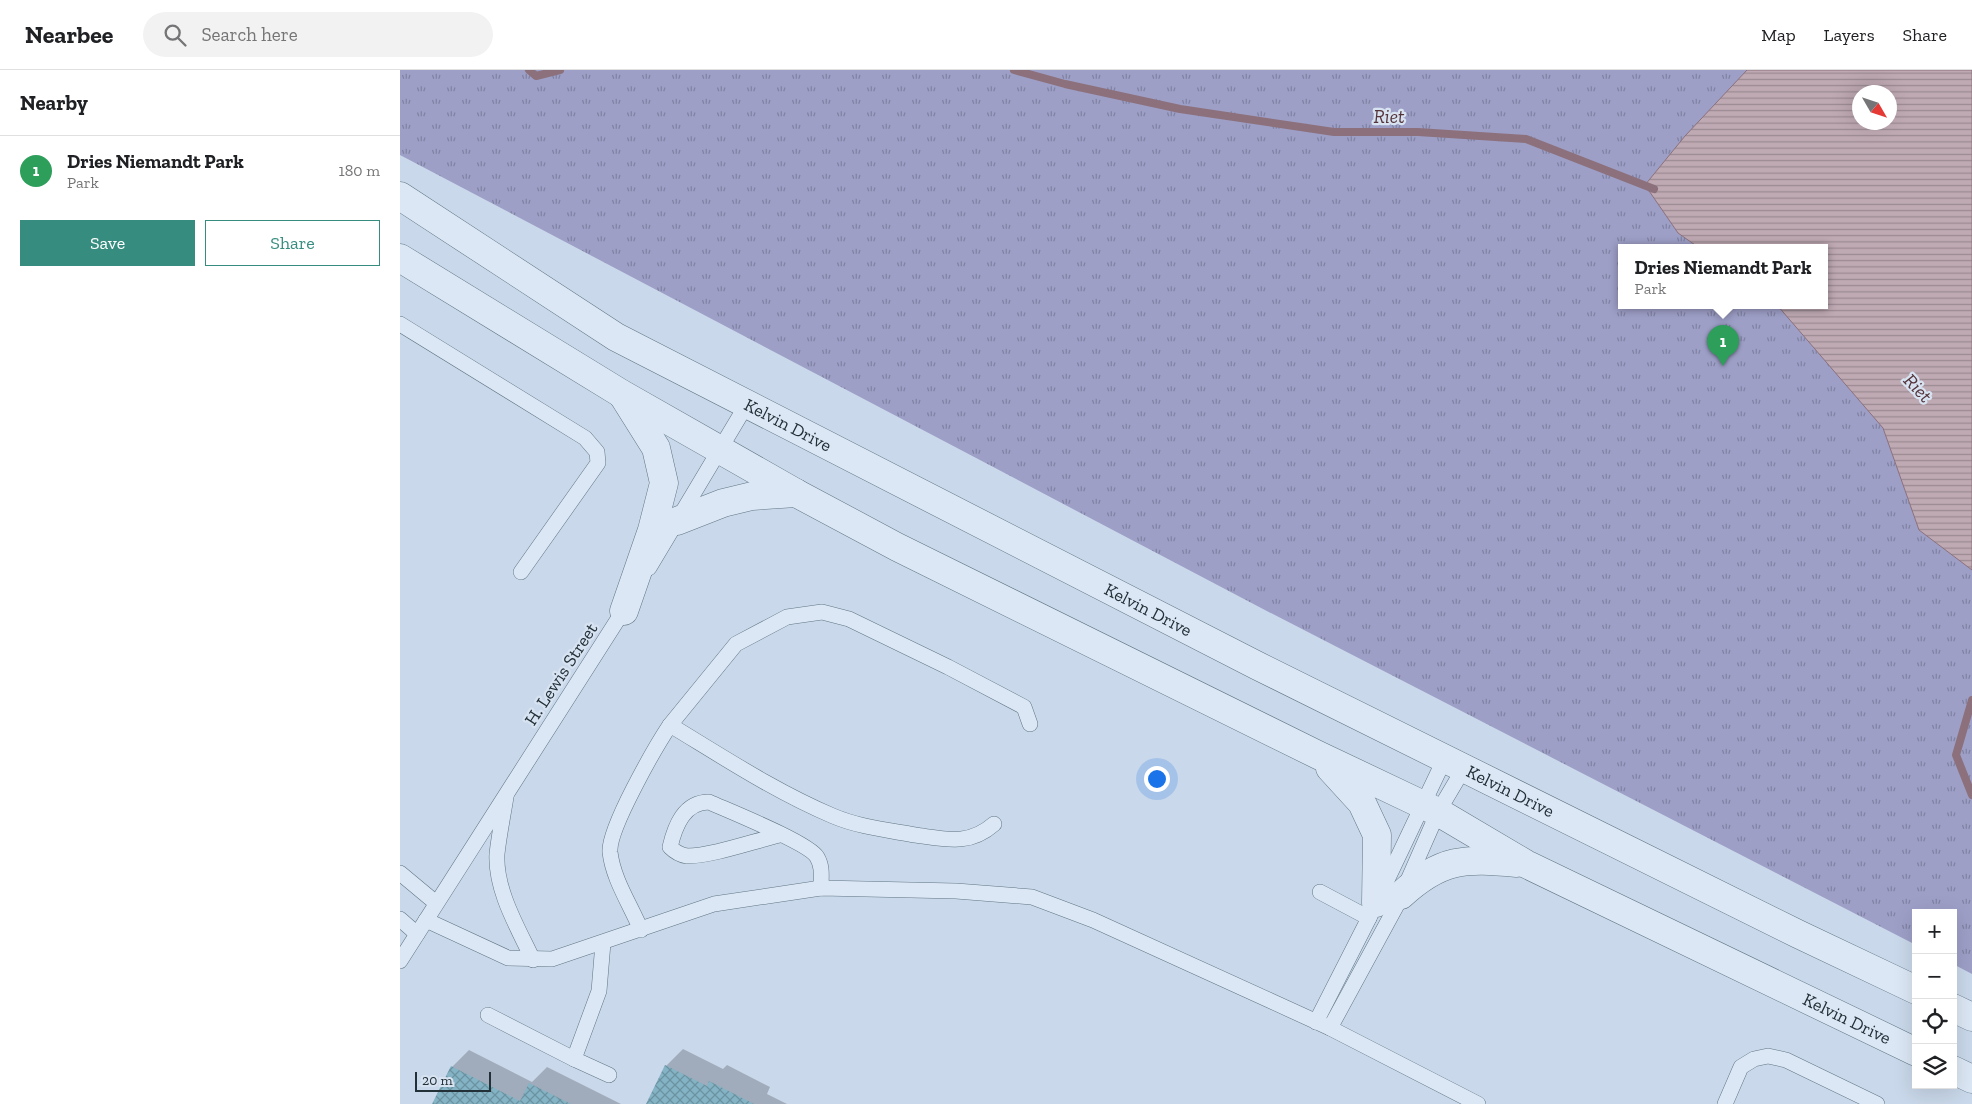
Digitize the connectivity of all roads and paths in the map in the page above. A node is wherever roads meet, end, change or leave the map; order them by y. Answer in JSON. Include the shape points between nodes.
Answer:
{"nodes":[{"id":1,"x":400,"y":196,"type":"edge"},
{"id":2,"x":400,"y":258,"type":"edge"},
{"id":3,"x":400,"y":324,"type":"edge"},
{"id":4,"x":622,"y":394,"type":"junction"},
{"id":5,"x":747,"y":404,"type":"junction"},
{"id":6,"x":720,"y":449,"type":"junction"},
{"id":7,"x":796,"y":493,"type":"junction"},
{"id":8,"x":677,"y":521,"type":"junction"},
{"id":9,"x":521,"y":572,"type":"dead end"},
{"id":10,"x":624,"y":611,"type":"junction"},
{"id":11,"x":1030,"y":724,"type":"dead end"},
{"id":12,"x":670,"y":725,"type":"junction"},
{"id":13,"x":1318,"y":755,"type":"junction"},
{"id":14,"x":1454,"y":763,"type":"junction"},
{"id":15,"x":507,"y":791,"type":"junction"},
{"id":16,"x":1430,"y":809,"type":"junction"},
{"id":17,"x":994,"y":824,"type":"dead end"},
{"id":18,"x":780,"y":835,"type":"junction"},
{"id":19,"x":1526,"y":864,"type":"junction"},
{"id":20,"x":400,"y":873,"type":"edge"},
{"id":21,"x":821,"y":888,"type":"junction"},
{"id":22,"x":1320,"y":892,"type":"dead end"},
{"id":23,"x":436,"y":903,"type":"junction"},
{"id":24,"x":1382,"y":905,"type":"junction"},
{"id":25,"x":400,"y":919,"type":"edge"},
{"id":26,"x":426,"y":920,"type":"junction"},
{"id":27,"x":641,"y":930,"type":"junction"},
{"id":28,"x":417,"y":934,"type":"junction"},
{"id":29,"x":603,"y":943,"type":"junction"},
{"id":30,"x":532,"y":960,"type":"junction"},
{"id":31,"x":400,"y":961,"type":"edge"},
{"id":32,"x":1912,"y":988,"type":"edge"},
{"id":33,"x":1957,"y":1010,"type":"edge"},
{"id":34,"x":488,"y":1015,"type":"dead end"},
{"id":35,"x":1972,"y":1017,"type":"edge"},
{"id":36,"x":1316,"y":1022,"type":"junction"},
{"id":37,"x":1330,"y":1028,"type":"junction"},
{"id":38,"x":1912,"y":1050,"type":"edge"},
{"id":39,"x":574,"y":1059,"type":"junction"},
{"id":40,"x":1957,"y":1072,"type":"edge"},
{"id":41,"x":609,"y":1075,"type":"dead end"},
{"id":42,"x":1972,"y":1079,"type":"edge"},
{"id":43,"x":1478,"y":1104,"type":"edge"},
{"id":44,"x":1725,"y":1104,"type":"edge"},
{"id":45,"x":1877,"y":1104,"type":"edge"}],
"edges":[{"from":1,"to":5,"type":"street","name":"Kelvin Drive","via":[[616,337]]},
{"from":2,"to":4,"type":"street","name":"Kelvin Drive"},
{"from":3,"to":9,"type":"lane","via":[[585,438],[597,452],[598,463]]},
{"from":4,"to":6,"type":"street","name":"Kelvin Drive"},
{"from":4,"to":10,"type":"street","via":[[656,448],[664,483],[652,530]]},
{"from":5,"to":6,"type":"lane","name":"H. Lewis Street"},
{"from":5,"to":14,"type":"street","name":"Kelvin Drive"},
{"from":6,"to":7,"type":"street","name":"Kelvin Drive"},
{"from":6,"to":8,"type":"lane","name":"H. Lewis Street"},
{"from":7,"to":8,"type":"street","via":[[752,496],[723,503]]},
{"from":7,"to":13,"type":"street","name":"Kelvin Drive","via":[[897,547]]},
{"from":8,"to":10,"type":"lane","name":"H. Lewis Street"},
{"from":10,"to":15,"type":"lane","name":"H. Lewis Street"},
{"from":11,"to":12,"type":"lane","via":[[1024,707],[988,687],[849,619],[822,612],[787,617],[736,644]]},
{"from":12,"to":17,"type":"lane","via":[[754,776],[834,816],[870,827],[949,840],[983,834]]},
{"from":12,"to":27,"type":"lane","via":[[622,813],[610,850],[616,877]]},
{"from":13,"to":16,"type":"street","name":"Kelvin Drive"},
{"from":13,"to":24,"type":"street","via":[[1362,802],[1370,817],[1377,834]]},
{"from":14,"to":16,"type":"lane"},
{"from":14,"to":16,"type":"lane"},
{"from":14,"to":32,"type":"street","name":"Kelvin Drive"},
{"from":15,"to":23,"type":"lane","name":"H. Lewis Street"},
{"from":15,"to":30,"type":"lane","via":[[497,855],[499,877]]},
{"from":16,"to":19,"type":"street","name":"Kelvin Drive"},
{"from":16,"to":24,"type":"lane"},
{"from":16,"to":24,"type":"lane"},
{"from":18,"to":18,"type":"lane","via":[[687,856],[670,848],[678,823],[690,806],[700,802],[709,802]]},
{"from":18,"to":21,"type":"lane","via":[[816,855],[822,868]]},
{"from":19,"to":24,"type":"street","via":[[1461,861],[1424,877]]},
{"from":19,"to":38,"type":"street","name":"Kelvin Drive"},
{"from":20,"to":23,"type":"lane"},
{"from":21,"to":27,"type":"lane","via":[[714,904]]},
{"from":21,"to":36,"type":"lane","via":[[956,891],[1032,897],[1093,920]]},
{"from":22,"to":24,"type":"lane"},
{"from":23,"to":26,"type":"lane","name":"H. Lewis Street"},
{"from":24,"to":36,"type":"lane"},
{"from":24,"to":37,"type":"lane"},
{"from":25,"to":28,"type":"lane"},
{"from":26,"to":28,"type":"lane","name":"H. Lewis Street"},
{"from":26,"to":30,"type":"lane","via":[[508,958]]},
{"from":27,"to":29,"type":"lane"},
{"from":28,"to":31,"type":"lane","name":"H. Lewis Street"},
{"from":29,"to":30,"type":"lane","via":[[552,959]]},
{"from":29,"to":39,"type":"lane","via":[[599,992]]},
{"from":33,"to":35,"type":"street"},
{"from":34,"to":39,"type":"lane"},
{"from":36,"to":37,"type":"lane"},
{"from":37,"to":43,"type":"lane"},
{"from":39,"to":41,"type":"lane"},
{"from":40,"to":42,"type":"street"},
{"from":44,"to":45,"type":"lane","via":[[1741,1067],[1754,1059],[1768,1056],[1786,1060]]}]}
